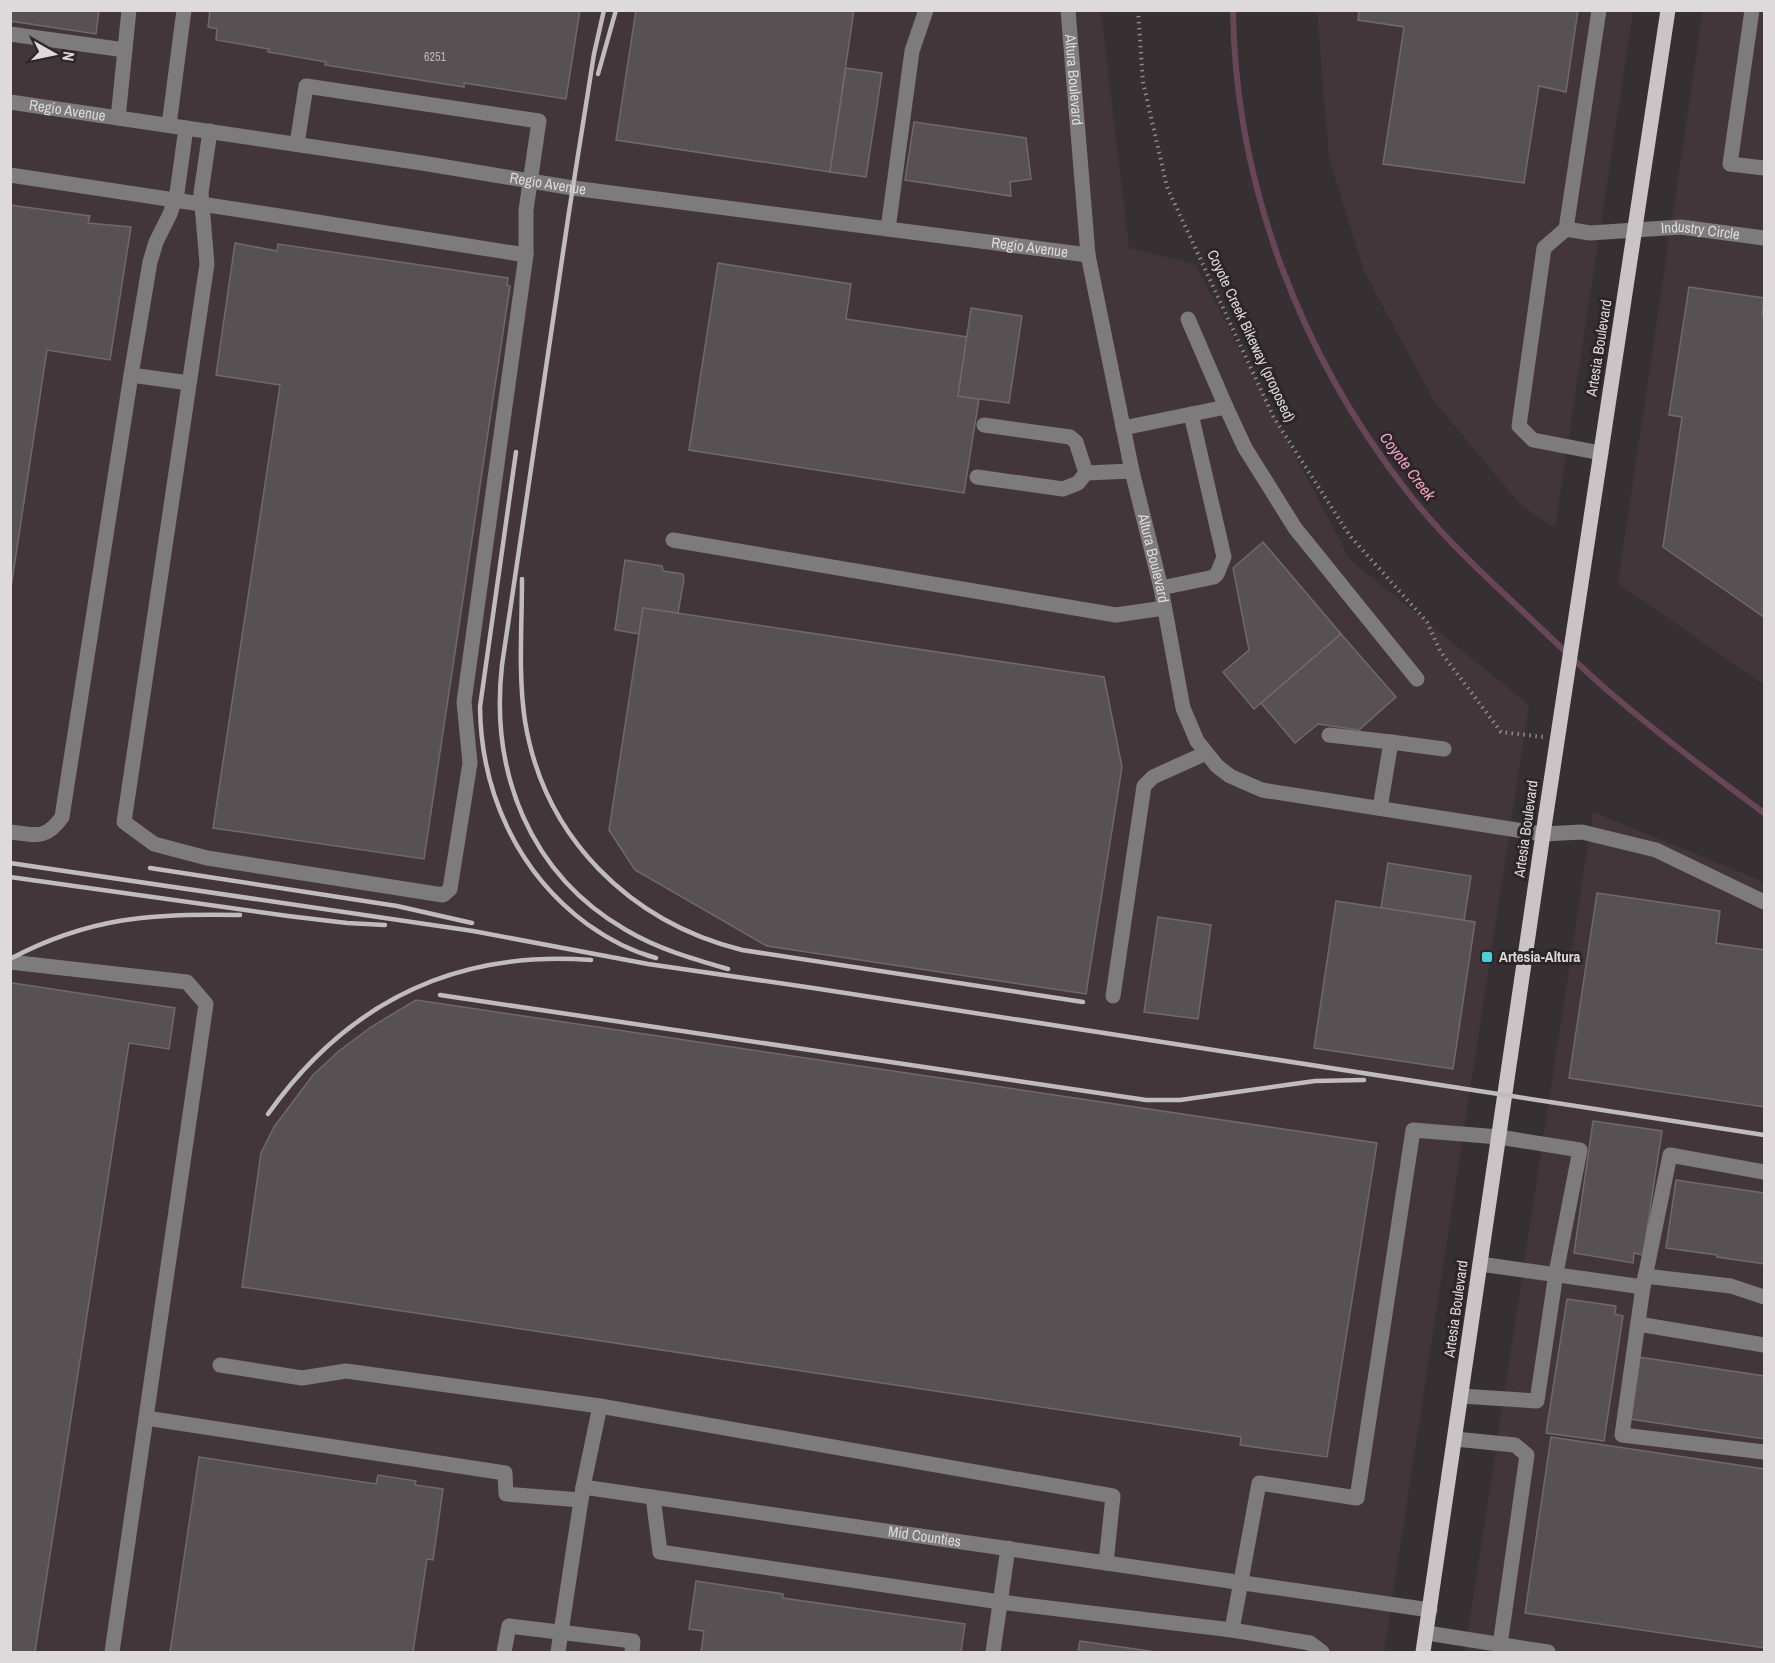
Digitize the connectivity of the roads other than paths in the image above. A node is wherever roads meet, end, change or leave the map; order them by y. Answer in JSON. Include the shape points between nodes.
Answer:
{"nodes":[{"id":1,"x":129,"y":10,"type":"edge"},
{"id":2,"x":184,"y":10,"type":"edge"},
{"id":3,"x":926,"y":10,"type":"edge"},
{"id":4,"x":1068,"y":10,"type":"edge"},
{"id":5,"x":1599,"y":10,"type":"edge"},
{"id":6,"x":1668,"y":10,"type":"edge"},
{"id":7,"x":1752,"y":10,"type":"edge"},
{"id":8,"x":10,"y":34,"type":"edge"},
{"id":9,"x":125,"y":51,"type":"junction"},
{"id":10,"x":10,"y":102,"type":"edge"},
{"id":11,"x":118,"y":118,"type":"junction"},
{"id":12,"x":169,"y":125,"type":"junction"},
{"id":13,"x":186,"y":128,"type":"junction"},
{"id":14,"x":210,"y":131,"type":"junction"},
{"id":15,"x":297,"y":144,"type":"junction"},
{"id":16,"x":1764,"y":168,"type":"edge"},
{"id":17,"x":10,"y":175,"type":"edge"},
{"id":18,"x":530,"y":181,"type":"junction"},
{"id":19,"x":175,"y":200,"type":"junction"},
{"id":20,"x":202,"y":205,"type":"junction"},
{"id":21,"x":888,"y":229,"type":"junction"},
{"id":22,"x":1566,"y":230,"type":"junction"},
{"id":23,"x":1635,"y":230,"type":"junction"},
{"id":24,"x":1764,"y":238,"type":"edge"},
{"id":25,"x":526,"y":255,"type":"junction"},
{"id":26,"x":1088,"y":255,"type":"junction"},
{"id":27,"x":1188,"y":319,"type":"dead end"},
{"id":28,"x":131,"y":375,"type":"junction"},
{"id":29,"x":189,"y":383,"type":"junction"},
{"id":30,"x":1226,"y":408,"type":"junction"},
{"id":31,"x":1191,"y":414,"type":"junction"},
{"id":32,"x":984,"y":425,"type":"dead end"},
{"id":33,"x":1123,"y":428,"type":"junction"},
{"id":34,"x":1601,"y":453,"type":"junction"},
{"id":35,"x":1132,"y":471,"type":"junction"},
{"id":36,"x":1086,"y":472,"type":"junction"},
{"id":37,"x":977,"y":477,"type":"dead end"},
{"id":38,"x":673,"y":540,"type":"dead end"},
{"id":39,"x":1161,"y":588,"type":"junction"},
{"id":40,"x":1164,"y":608,"type":"junction"},
{"id":41,"x":1417,"y":679,"type":"dead end"},
{"id":42,"x":1329,"y":735,"type":"dead end"},
{"id":43,"x":1391,"y":742,"type":"junction"},
{"id":44,"x":1444,"y":749,"type":"dead end"},
{"id":45,"x":1206,"y":753,"type":"junction"},
{"id":46,"x":1380,"y":808,"type":"junction"},
{"id":47,"x":10,"y":831,"type":"edge"},
{"id":48,"x":1544,"y":834,"type":"junction"},
{"id":49,"x":1764,"y":902,"type":"edge"},
{"id":50,"x":10,"y":962,"type":"edge"},
{"id":51,"x":1113,"y":996,"type":"dead end"},
{"id":52,"x":1499,"y":1137,"type":"junction"},
{"id":53,"x":1764,"y":1172,"type":"edge"},
{"id":54,"x":1480,"y":1264,"type":"junction"},
{"id":55,"x":1556,"y":1273,"type":"junction"},
{"id":56,"x":1644,"y":1281,"type":"junction"},
{"id":57,"x":1764,"y":1297,"type":"edge"},
{"id":58,"x":1638,"y":1324,"type":"junction"},
{"id":59,"x":1764,"y":1345,"type":"edge"},
{"id":60,"x":220,"y":1365,"type":"dead end"},
{"id":61,"x":1461,"y":1396,"type":"junction"},
{"id":62,"x":600,"y":1406,"type":"junction"},
{"id":63,"x":146,"y":1418,"type":"junction"},
{"id":64,"x":1455,"y":1439,"type":"junction"},
{"id":65,"x":1764,"y":1452,"type":"edge"},
{"id":66,"x":582,"y":1493,"type":"junction"},
{"id":67,"x":653,"y":1497,"type":"junction"},
{"id":68,"x":1008,"y":1548,"type":"junction"},
{"id":69,"x":1106,"y":1563,"type":"junction"},
{"id":70,"x":1240,"y":1582,"type":"junction"},
{"id":71,"x":1000,"y":1602,"type":"junction"},
{"id":72,"x":1430,"y":1610,"type":"junction"},
{"id":73,"x":1232,"y":1630,"type":"junction"},
{"id":74,"x":561,"y":1631,"type":"junction"},
{"id":75,"x":1426,"y":1633,"type":"junction"},
{"id":76,"x":1500,"y":1645,"type":"junction"},
{"id":77,"x":112,"y":1653,"type":"edge"},
{"id":78,"x":504,"y":1653,"type":"edge"},
{"id":79,"x":558,"y":1653,"type":"edge"},
{"id":80,"x":632,"y":1653,"type":"edge"},
{"id":81,"x":993,"y":1653,"type":"edge"},
{"id":82,"x":1322,"y":1653,"type":"edge"},
{"id":83,"x":1423,"y":1653,"type":"edge"},
{"id":84,"x":1548,"y":1653,"type":"edge"}],
"edges":[{"from":1,"to":9,"type":"street"},
{"from":2,"to":12,"type":"street"},
{"from":3,"to":21,"type":"street","via":[[912,51]]},
{"from":4,"to":26,"type":"street","name":"Altura Boulevard"},
{"from":5,"to":22,"type":"street"},
{"from":6,"to":23,"type":"main road","name":"Artesia Boulevard"},
{"from":7,"to":16,"type":"street","via":[[1730,164]]},
{"from":8,"to":9,"type":"street"},
{"from":9,"to":11,"type":"street"},
{"from":10,"to":11,"type":"street","name":"Regio Avenue"},
{"from":11,"to":12,"type":"street","name":"Regio Avenue"},
{"from":12,"to":13,"type":"street","name":"Regio Avenue"},
{"from":13,"to":14,"type":"street","name":"Regio Avenue"},
{"from":13,"to":19,"type":"street"},
{"from":14,"to":15,"type":"street","name":"Regio Avenue"},
{"from":14,"to":20,"type":"street","via":[[201,179]]},
{"from":15,"to":18,"type":"street","name":"Regio Avenue"},
{"from":15,"to":18,"type":"street","via":[[306,86],[539,121]]},
{"from":17,"to":19,"type":"street"},
{"from":18,"to":21,"type":"street","name":"Regio Avenue"},
{"from":18,"to":25,"type":"street"},
{"from":19,"to":20,"type":"street"},
{"from":19,"to":28,"type":"street","via":[[153,251]]},
{"from":20,"to":25,"type":"street"},
{"from":20,"to":29,"type":"street","via":[[207,264]]},
{"from":21,"to":26,"type":"street","name":"Regio Avenue"},
{"from":22,"to":23,"type":"street","name":"Industry Circle"},
{"from":22,"to":34,"type":"street","via":[[1544,248],[1519,426],[1533,440]]},
{"from":23,"to":24,"type":"street","name":"Industry Circle","via":[[1681,227]]},
{"from":23,"to":34,"type":"main road","name":"Artesia Boulevard"},
{"from":25,"to":29,"type":"street","via":[[464,702],[470,763],[467,787],[450,889],[443,895],[207,858],[154,844],[124,822]]},
{"from":26,"to":33,"type":"street","name":"Altura Boulevard"},
{"from":27,"to":30,"type":"street"},
{"from":28,"to":29,"type":"street"},
{"from":28,"to":47,"type":"street","via":[[62,817],[41,836]]},
{"from":30,"to":31,"type":"street"},
{"from":30,"to":41,"type":"street","via":[[1245,448],[1295,528]]},
{"from":31,"to":33,"type":"street"},
{"from":31,"to":39,"type":"street","via":[[1224,557],[1214,577]]},
{"from":32,"to":36,"type":"street","via":[[1070,437],[1076,442]]},
{"from":33,"to":35,"type":"street","name":"Altura Boulevard"},
{"from":34,"to":48,"type":"main road","name":"Artesia Boulevard"},
{"from":35,"to":36,"type":"street"},
{"from":35,"to":39,"type":"street","name":"Altura Boulevard"},
{"from":36,"to":37,"type":"street","via":[[1078,483],[1063,489]]},
{"from":38,"to":40,"type":"street","via":[[1116,615]]},
{"from":39,"to":40,"type":"street","name":"Altura Boulevard"},
{"from":40,"to":45,"type":"street","name":"Altura Boulevard","via":[[1183,708]]},
{"from":42,"to":43,"type":"street"},
{"from":43,"to":44,"type":"street"},
{"from":43,"to":46,"type":"street"},
{"from":45,"to":46,"type":"street","name":"Altura Boulevard","via":[[1230,776],[1262,790]]},
{"from":45,"to":51,"type":"street","via":[[1154,777],[1144,786]]},
{"from":46,"to":48,"type":"street","name":"Altura Boulevard"},
{"from":48,"to":49,"type":"street","name":"Altura Boulevard","via":[[1582,832],[1656,850]]},
{"from":48,"to":52,"type":"main road","name":"Artesia Boulevard"},
{"from":50,"to":63,"type":"street","via":[[187,982],[206,1004]]},
{"from":52,"to":54,"type":"main road","name":"Artesia Boulevard"},
{"from":52,"to":55,"type":"street","via":[[1580,1150]]},
{"from":52,"to":70,"type":"street","via":[[1413,1130],[1357,1497],[1259,1483]]},
{"from":53,"to":56,"type":"street","via":[[1670,1155]]},
{"from":54,"to":55,"type":"street"},
{"from":54,"to":61,"type":"main road","name":"Artesia Boulevard"},
{"from":55,"to":56,"type":"street"},
{"from":55,"to":61,"type":"street","via":[[1537,1401]]},
{"from":56,"to":57,"type":"street","via":[[1731,1286]]},
{"from":56,"to":58,"type":"street"},
{"from":58,"to":59,"type":"street"},
{"from":58,"to":65,"type":"street","via":[[1622,1435]]},
{"from":60,"to":62,"type":"street","via":[[302,1378],[346,1371]]},
{"from":61,"to":64,"type":"main road","name":"Artesia Boulevard"},
{"from":62,"to":66,"type":"street"},
{"from":62,"to":69,"type":"street","via":[[1113,1496]]},
{"from":63,"to":66,"type":"street","name":"Mid Counties","via":[[505,1473],[506,1494]]},
{"from":63,"to":77,"type":"street"},
{"from":64,"to":72,"type":"main road","name":"Artesia Boulevard"},
{"from":64,"to":76,"type":"street","via":[[1515,1445],[1527,1455]]},
{"from":66,"to":67,"type":"street","name":"Mid Counties"},
{"from":66,"to":74,"type":"street"},
{"from":67,"to":68,"type":"street","name":"Mid Counties"},
{"from":67,"to":71,"type":"street","via":[[660,1552]]},
{"from":68,"to":69,"type":"street","name":"Mid Counties"},
{"from":68,"to":71,"type":"street"},
{"from":69,"to":70,"type":"street","name":"Mid Counties"},
{"from":70,"to":72,"type":"street","name":"Mid Counties"},
{"from":70,"to":73,"type":"street"},
{"from":71,"to":73,"type":"street"},
{"from":71,"to":81,"type":"street"},
{"from":72,"to":75,"type":"main road","name":"Artesia Boulevard"},
{"from":73,"to":82,"type":"street","via":[[1310,1643]]},
{"from":74,"to":78,"type":"street","via":[[509,1626]]},
{"from":74,"to":79,"type":"street"},
{"from":74,"to":80,"type":"street","via":[[633,1641]]},
{"from":75,"to":76,"type":"street"},
{"from":75,"to":83,"type":"main road","name":"Artesia Boulevard"},
{"from":76,"to":84,"type":"street"}]}
